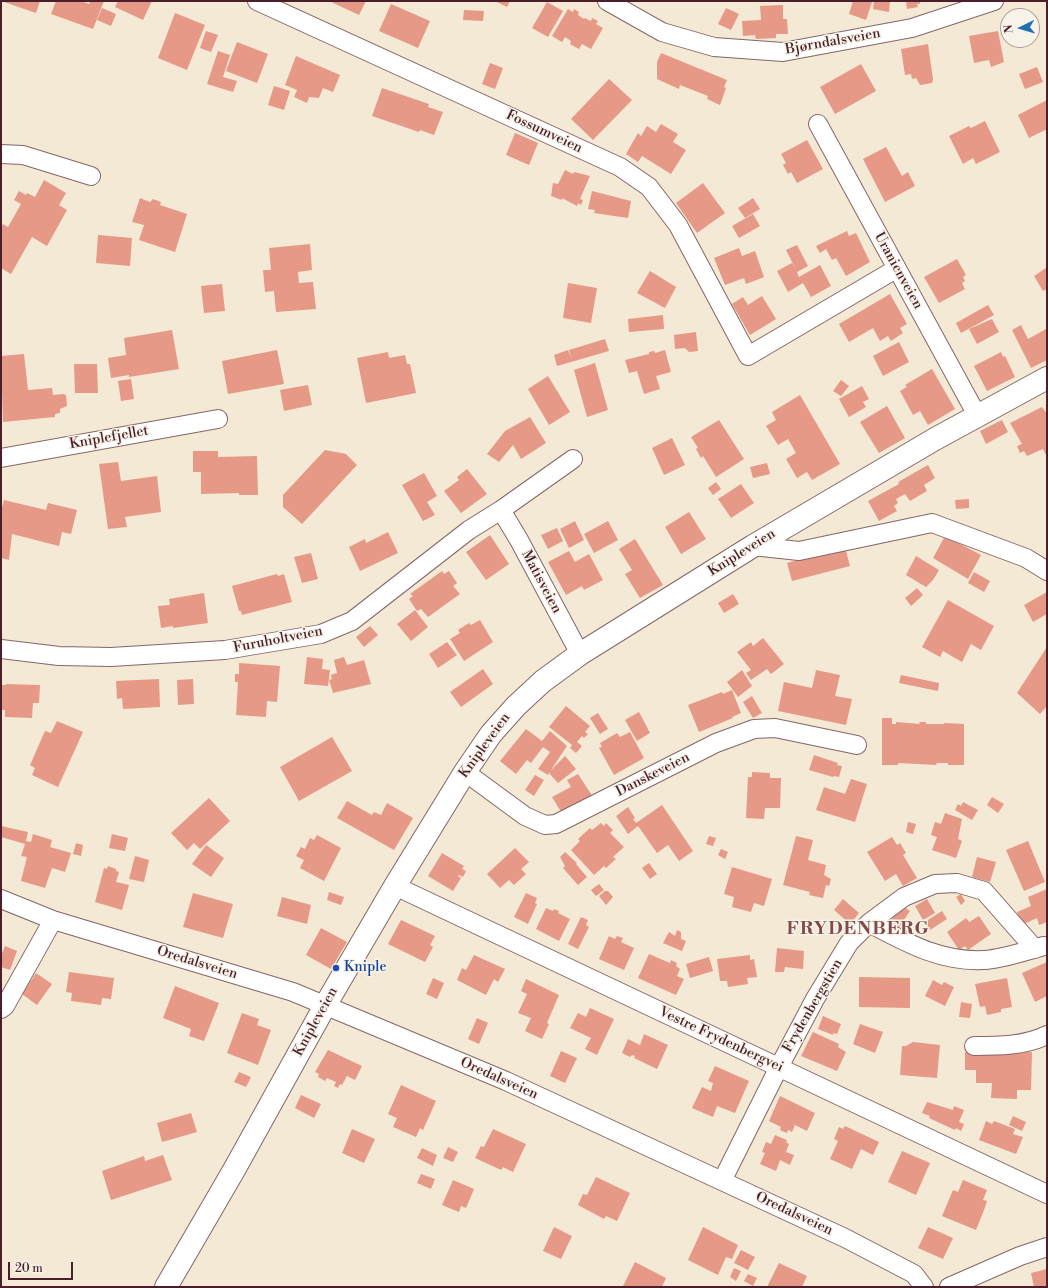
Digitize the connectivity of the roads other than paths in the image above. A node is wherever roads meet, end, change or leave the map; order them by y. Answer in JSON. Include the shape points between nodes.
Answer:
{"nodes":[{"id":1,"x":257,"y":1,"type":"edge"},
{"id":2,"x":606,"y":1,"type":"edge"},
{"id":3,"x":994,"y":1,"type":"edge"},
{"id":4,"x":818,"y":124,"type":"dead end"},
{"id":5,"x":1,"y":154,"type":"edge"},
{"id":6,"x":91,"y":176,"type":"dead end"},
{"id":7,"x":896,"y":269,"type":"junction"},
{"id":8,"x":1047,"y":378,"type":"edge"},
{"id":9,"x":978,"y":417,"type":"junction"},
{"id":10,"x":218,"y":419,"type":"dead end"},
{"id":11,"x":1,"y":458,"type":"edge"},
{"id":12,"x":573,"y":459,"type":"dead end"},
{"id":13,"x":501,"y":510,"type":"junction"},
{"id":14,"x":753,"y":546,"type":"junction"},
{"id":15,"x":1047,"y":571,"type":"edge"},
{"id":16,"x":1,"y":649,"type":"edge"},
{"id":17,"x":580,"y":654,"type":"junction"},
{"id":18,"x":858,"y":745,"type":"dead end"},
{"id":19,"x":465,"y":772,"type":"junction"},
{"id":20,"x":395,"y":886,"type":"junction"},
{"id":21,"x":1,"y":900,"type":"edge"},
{"id":22,"x":53,"y":920,"type":"junction"},
{"id":23,"x":869,"y":923,"type":"junction"},
{"id":24,"x":1041,"y":947,"type":"edge"},
{"id":25,"x":326,"y":1004,"type":"junction"},
{"id":26,"x":1,"y":1009,"type":"edge"},
{"id":27,"x":1047,"y":1035,"type":"edge"},
{"id":28,"x":974,"y":1046,"type":"dead end"},
{"id":29,"x":779,"y":1067,"type":"junction"},
{"id":30,"x":722,"y":1181,"type":"junction"},
{"id":31,"x":1047,"y":1194,"type":"edge"},
{"id":32,"x":1047,"y":1247,"type":"edge"},
{"id":33,"x":166,"y":1287,"type":"edge"},
{"id":34,"x":924,"y":1287,"type":"edge"},
{"id":35,"x":949,"y":1287,"type":"edge"}],
"edges":[{"from":1,"to":7,"type":"street","name":"Fossumveien","via":[[620,167],[643,183],[678,225],[748,356]]},
{"from":2,"to":3,"type":"street","name":"Bjørndalsveien","via":[[662,32],[714,47],[783,52],[912,28]]},
{"from":4,"to":7,"type":"street","name":"Uranienveien"},
{"from":5,"to":6,"type":"street","via":[[23,155]]},
{"from":7,"to":9,"type":"street","name":"Uranienveien"},
{"from":8,"to":9,"type":"street","name":"Knipleveien"},
{"from":9,"to":14,"type":"street","name":"Knipleveien","via":[[935,439]]},
{"from":10,"to":11,"type":"street","name":"Kniplefjellet"},
{"from":12,"to":13,"type":"street","name":"Furuholtveien"},
{"from":13,"to":16,"type":"street","name":"Furuholtveien","via":[[469,530],[352,621],[321,634],[224,650],[111,657],[59,656]]},
{"from":13,"to":17,"type":"street","name":"Matisveien"},
{"from":14,"to":15,"type":"street","via":[[799,551],[932,524],[1026,558]]},
{"from":14,"to":17,"type":"street","name":"Knipleveien"},
{"from":17,"to":19,"type":"street","name":"Knipleveien","via":[[543,681],[516,706],[491,734]]},
{"from":18,"to":19,"type":"street","name":"Danskeveien","via":[[775,728],[754,729],[716,743],[556,824],[546,825],[526,816]]},
{"from":19,"to":20,"type":"street","name":"Knipleveien"},
{"from":20,"to":25,"type":"street","name":"Knipleveien"},
{"from":20,"to":29,"type":"street","name":"Vestre Frydenbergvei"},
{"from":21,"to":22,"type":"street","name":"Oredalsveien"},
{"from":22,"to":25,"type":"street","name":"Oredalsveien"},
{"from":22,"to":26,"type":"street"},
{"from":23,"to":24,"type":"street","name":"Frydenbergstien","via":[[913,946],[954,960],[986,960]]},
{"from":23,"to":24,"type":"street","name":"Frydenbergstien","via":[[904,897],[935,884],[957,883],[984,891]]},
{"from":23,"to":29,"type":"street","name":"Frydenbergstien","via":[[849,944],[815,999]]},
{"from":25,"to":30,"type":"street","name":"Oredalsveien","via":[[506,1081]]},
{"from":25,"to":33,"type":"street","name":"Knipleveien"},
{"from":27,"to":28,"type":"street","via":[[1039,1039],[1005,1045]]},
{"from":29,"to":30,"type":"street","name":"Frydenbergstien"},
{"from":29,"to":31,"type":"street","name":"Vestre Frydenbergvei"},
{"from":30,"to":34,"type":"street","name":"Oredalsveien","via":[[845,1238],[914,1274]]},
{"from":32,"to":35,"type":"street"}]}
